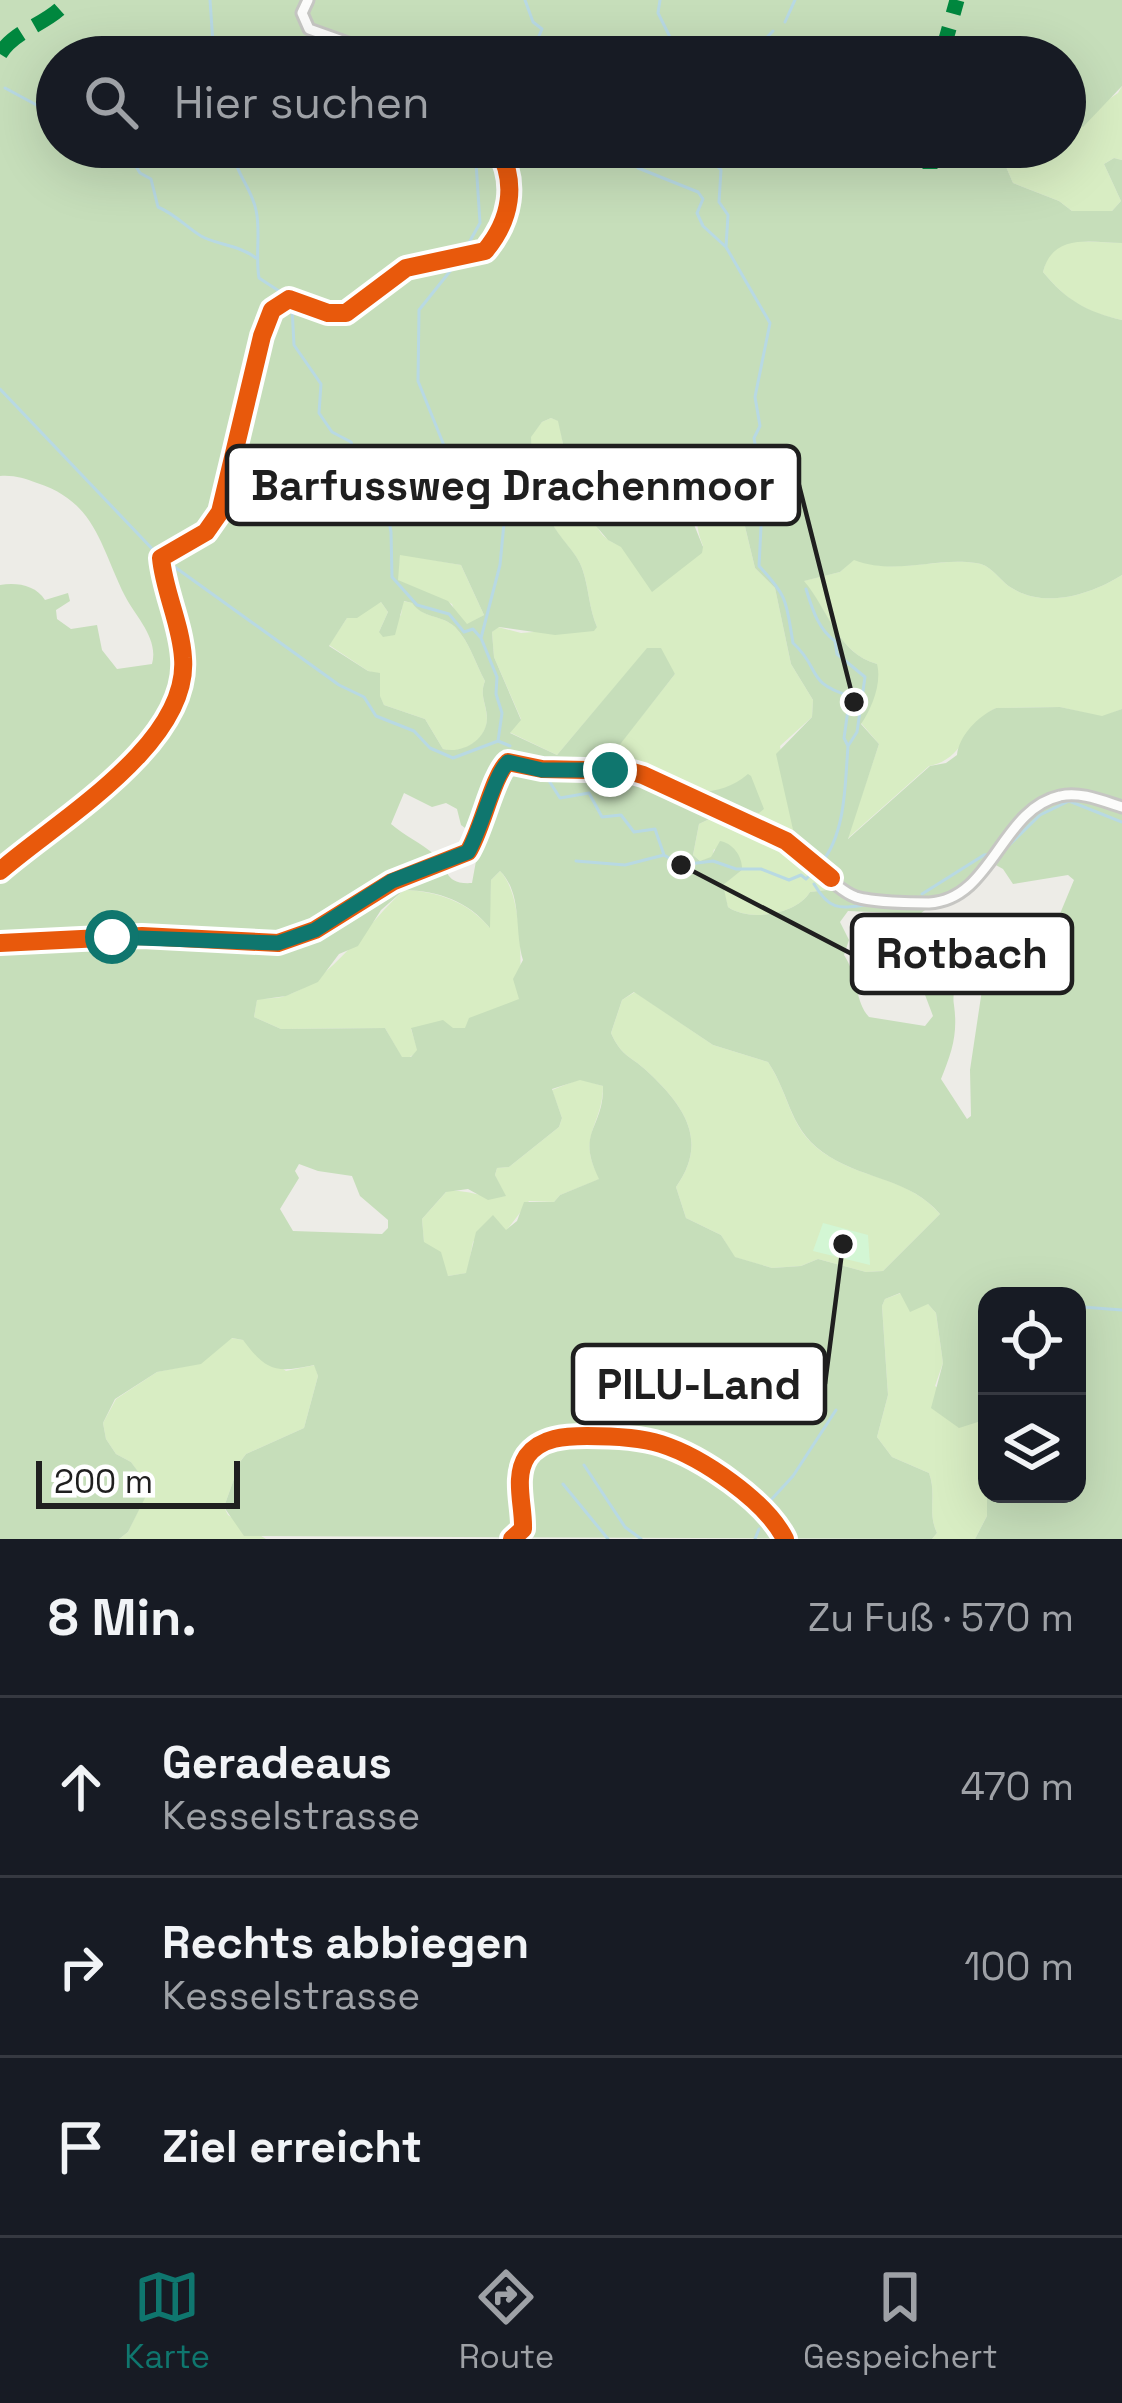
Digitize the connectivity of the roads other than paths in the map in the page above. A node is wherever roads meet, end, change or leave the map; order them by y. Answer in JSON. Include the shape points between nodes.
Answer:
{"nodes":[{"id":1,"x":308,"y":0,"type":"edge"},
{"id":2,"x":329,"y":36,"type":"edge"},
{"id":3,"x":507,"y":168,"type":"edge"},
{"id":4,"x":1122,"y":807,"type":"edge"},
{"id":5,"x":0,"y":871,"type":"edge"},
{"id":6,"x":0,"y":943,"type":"edge"}],
"edges":[{"from":1,"to":2,"type":"street","via":[[302,13],[309,29]]},
{"from":3,"to":5,"type":"street","via":[[505,218],[485,250],[406,268],[346,314],[289,299],[272,310],[220,512],[206,532],[161,558],[184,658],[172,708],[114,779]]},
{"from":4,"to":6,"type":"street","via":[[1059,796],[1022,820],[970,886],[938,902],[854,896],[786,841],[644,775],[508,762],[468,852],[392,881],[304,936],[278,943],[142,936]]}]}
